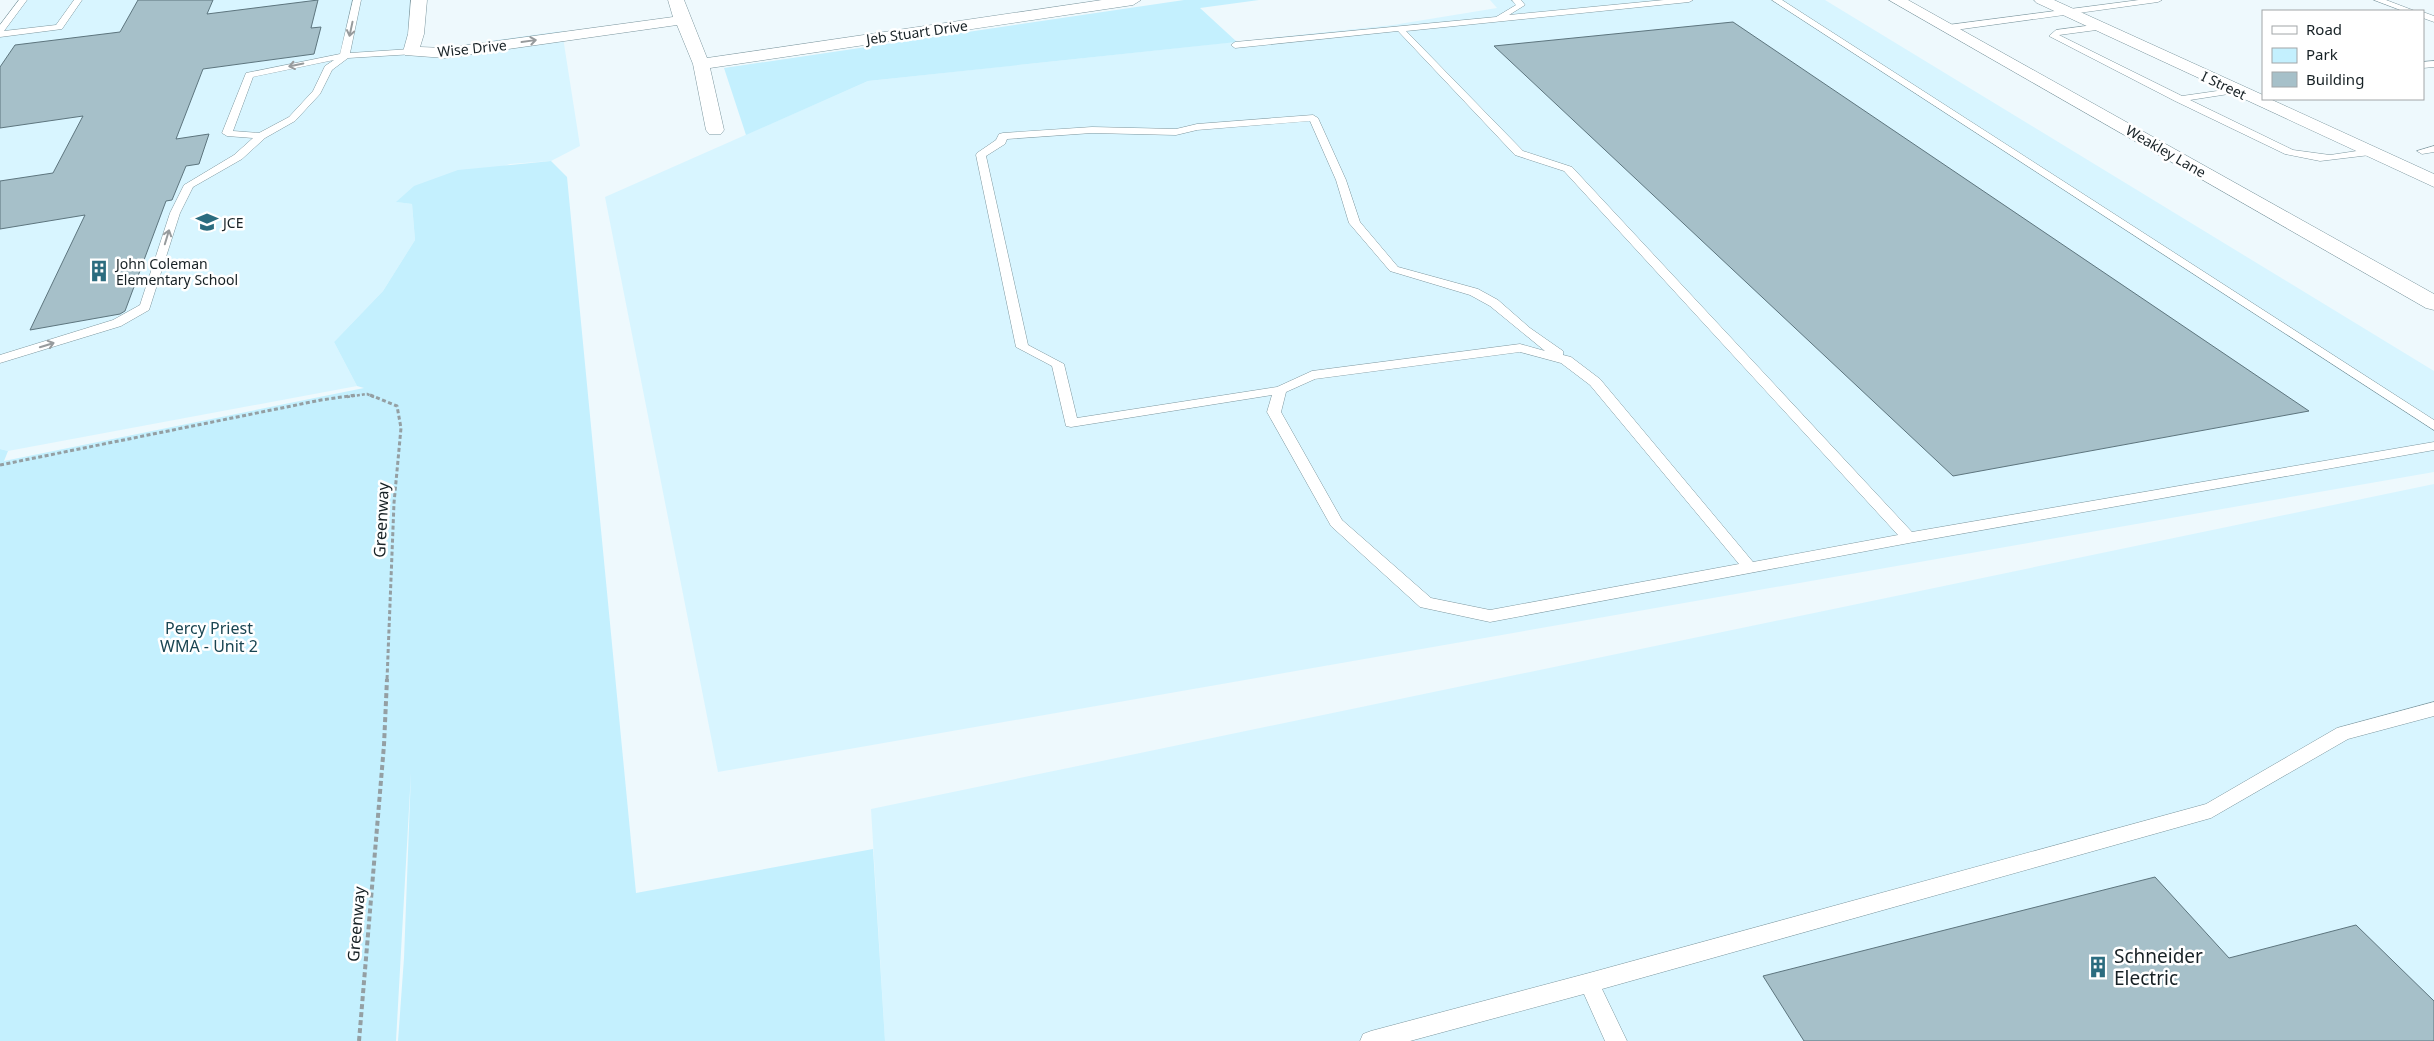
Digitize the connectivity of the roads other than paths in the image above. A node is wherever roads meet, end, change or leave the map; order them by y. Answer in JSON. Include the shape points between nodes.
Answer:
{"nodes":[{"id":1,"x":23,"y":0,"type":"edge"},
{"id":2,"x":78,"y":0,"type":"edge"},
{"id":3,"x":357,"y":0,"type":"edge"},
{"id":4,"x":419,"y":0,"type":"edge"},
{"id":5,"x":1132,"y":0,"type":"edge"},
{"id":6,"x":1516,"y":0,"type":"edge"},
{"id":7,"x":1683,"y":0,"type":"edge"},
{"id":8,"x":1776,"y":0,"type":"edge"},
{"id":9,"x":1897,"y":0,"type":"edge"},
{"id":10,"x":2042,"y":0,"type":"edge"},
{"id":11,"x":2107,"y":0,"type":"edge"},
{"id":12,"x":2158,"y":0,"type":"edge"},
{"id":13,"x":2378,"y":0,"type":"edge"},
{"id":14,"x":2118,"y":5,"type":"junction"},
{"id":15,"x":679,"y":9,"type":"edge"},
{"id":16,"x":2408,"y":10,"type":"edge"},
{"id":17,"x":2068,"y":12,"type":"junction"},
{"id":18,"x":1496,"y":19,"type":"junction"},
{"id":19,"x":2101,"y":27,"type":"junction"},
{"id":20,"x":1948,"y":28,"type":"junction"},
{"id":21,"x":1400,"y":29,"type":"junction"},
{"id":22,"x":0,"y":32,"type":"edge"},
{"id":23,"x":1236,"y":45,"type":"dead end"},
{"id":24,"x":411,"y":52,"type":"junction"},
{"id":25,"x":344,"y":58,"type":"junction"},
{"id":26,"x":701,"y":64,"type":"junction"},
{"id":27,"x":2235,"y":90,"type":"junction"},
{"id":28,"x":2178,"y":99,"type":"junction"},
{"id":29,"x":715,"y":130,"type":"dead end"},
{"id":30,"x":261,"y":136,"type":"junction"},
{"id":31,"x":2434,"y":149,"type":"edge"},
{"id":32,"x":2422,"y":151,"type":"dead end"},
{"id":33,"x":2370,"y":152,"type":"junction"},
{"id":34,"x":2434,"y":181,"type":"edge"},
{"id":35,"x":2434,"y":304,"type":"edge"},
{"id":36,"x":0,"y":359,"type":"edge"},
{"id":37,"x":1566,"y":360,"type":"junction"},
{"id":38,"x":1280,"y":390,"type":"junction"},
{"id":39,"x":2434,"y":426,"type":"edge"},
{"id":40,"x":2434,"y":446,"type":"edge"},
{"id":41,"x":1909,"y":538,"type":"junction"},
{"id":42,"x":1751,"y":569,"type":"junction"},
{"id":43,"x":2434,"y":709,"type":"edge"},
{"id":44,"x":1589,"y":983,"type":"junction"},
{"id":45,"x":1371,"y":1041,"type":"edge"},
{"id":46,"x":1616,"y":1041,"type":"edge"}],
"edges":[{"from":1,"to":22,"type":"lane"},
{"from":2,"to":22,"type":"lane","via":[[59,27]]},
{"from":3,"to":25,"type":"lane","one_way":true},
{"from":4,"to":24,"type":"street"},
{"from":5,"to":26,"type":"street","name":"Jeb Stuart Drive"},
{"from":6,"to":18,"type":"lane","via":[[1521,5]]},
{"from":7,"to":18,"type":"lane"},
{"from":8,"to":39,"type":"lane"},
{"from":9,"to":20,"type":"street","name":"Weakley Lane"},
{"from":10,"to":17,"type":"street","name":"I Street"},
{"from":11,"to":14,"type":"lane"},
{"from":12,"to":14,"type":"lane"},
{"from":13,"to":16,"type":"lane"},
{"from":14,"to":17,"type":"lane"},
{"from":15,"to":24,"type":"street","name":"Wise Drive","via":[[445,53]]},
{"from":15,"to":26,"type":"street"},
{"from":17,"to":19,"type":"street","name":"I Street"},
{"from":17,"to":20,"type":"lane"},
{"from":18,"to":21,"type":"lane"},
{"from":19,"to":27,"type":"street","name":"I Street"},
{"from":19,"to":28,"type":"lane","via":[[2053,36]]},
{"from":20,"to":35,"type":"street","name":"Weakley Lane"},
{"from":21,"to":23,"type":"lane"},
{"from":21,"to":41,"type":"lane","via":[[1519,153],[1568,169]]},
{"from":24,"to":25,"type":"lane","via":[[381,51]]},
{"from":25,"to":30,"type":"lane","via":[[328,68],[317,92],[292,119]]},
{"from":25,"to":30,"type":"lane","one_way":true,"via":[[249,75],[227,133]]},
{"from":26,"to":29,"type":"street"},
{"from":27,"to":28,"type":"lane"},
{"from":27,"to":33,"type":"street","name":"I Street"},
{"from":28,"to":33,"type":"lane","via":[[2308,158],[2325,160]]},
{"from":36,"to":30,"type":"lane","one_way":true,"via":[[117,323],[145,308],[175,213],[190,185],[238,157]]},
{"from":31,"to":32,"type":"lane"},
{"from":33,"to":34,"type":"street","name":"I Street"},
{"from":37,"to":38,"type":"lane","via":[[1520,348],[1312,375]]},
{"from":37,"to":38,"type":"lane","via":[[1494,303],[1474,292],[1394,269],[1355,223],[1342,180],[1313,118],[1196,127],[1176,132],[1092,130],[1004,136],[1001,142],[981,156],[1022,347],[1058,364],[1071,423]]},
{"from":37,"to":42,"type":"lane","via":[[1595,382]]},
{"from":38,"to":42,"type":"lane","via":[[1274,412],[1336,523],[1426,603],[1490,616]]},
{"from":40,"to":41,"type":"lane"},
{"from":41,"to":42,"type":"lane"},
{"from":43,"to":44,"type":"lane","via":[[2343,733],[2211,810]]},
{"from":44,"to":45,"type":"lane"},
{"from":44,"to":46,"type":"lane"}]}
